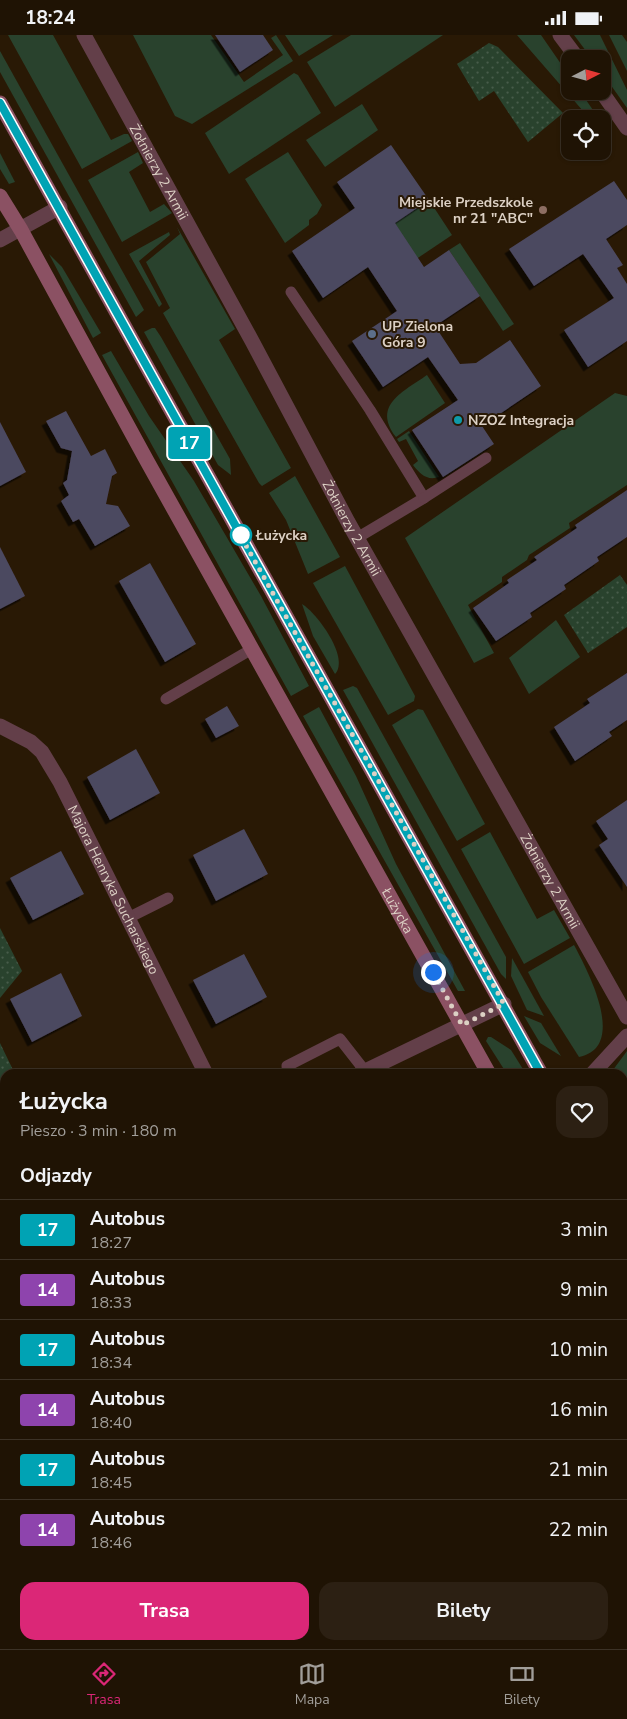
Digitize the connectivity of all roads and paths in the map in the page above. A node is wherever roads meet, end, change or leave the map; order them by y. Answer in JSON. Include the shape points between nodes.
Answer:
{"nodes":[{"id":1,"x":84,"y":35,"type":"edge"},
{"id":2,"x":560,"y":35,"type":"edge"},
{"id":3,"x":571,"y":50,"type":"edge"},
{"id":4,"x":607,"y":100,"type":"edge"},
{"id":5,"x":0,"y":103,"type":"edge"},
{"id":6,"x":627,"y":128,"type":"edge"},
{"id":7,"x":0,"y":196,"type":"edge"},
{"id":8,"x":60,"y":207,"type":"junction"},
{"id":9,"x":21,"y":230,"type":"junction"},
{"id":10,"x":0,"y":240,"type":"edge"},
{"id":11,"x":291,"y":292,"type":"dead end"},
{"id":12,"x":486,"y":459,"type":"dead end"},
{"id":13,"x":424,"y":498,"type":"junction"},
{"id":14,"x":357,"y":538,"type":"junction"},
{"id":15,"x":252,"y":649,"type":"junction"},
{"id":16,"x":166,"y":699,"type":"dead end"},
{"id":17,"x":0,"y":726,"type":"edge"},
{"id":18,"x":168,"y":898,"type":"dead end"},
{"id":19,"x":128,"y":918,"type":"junction"},
{"id":20,"x":504,"y":1004,"type":"junction"},
{"id":21,"x":627,"y":1017,"type":"edge"},
{"id":22,"x":462,"y":1025,"type":"junction"},
{"id":23,"x":627,"y":1036,"type":"edge"},
{"id":24,"x":204,"y":1069,"type":"edge"},
{"id":25,"x":287,"y":1069,"type":"edge"},
{"id":26,"x":360,"y":1069,"type":"edge"},
{"id":27,"x":368,"y":1069,"type":"edge"},
{"id":28,"x":486,"y":1069,"type":"edge"},
{"id":29,"x":538,"y":1069,"type":"edge"},
{"id":30,"x":597,"y":1069,"type":"edge"}],
"edges":[{"from":1,"to":14,"type":"street","name":"Żołnierzy 2 Armii"},
{"from":2,"to":3,"type":"street"},
{"from":4,"to":6,"type":"street"},
{"from":5,"to":8,"type":"main road"},
{"from":7,"to":9,"type":"main road","name":"Łużycka"},
{"from":8,"to":9,"type":"street"},
{"from":8,"to":20,"type":"main road","via":[[134,346]]},
{"from":9,"to":10,"type":"street"},
{"from":9,"to":15,"type":"main road","name":"Łużycka"},
{"from":11,"to":13,"type":"lane"},
{"from":12,"to":13,"type":"lane"},
{"from":13,"to":14,"type":"lane"},
{"from":14,"to":21,"type":"street","name":"Żołnierzy 2 Armii"},
{"from":15,"to":16,"type":"lane"},
{"from":15,"to":22,"type":"main road","name":"Łużycka"},
{"from":17,"to":19,"type":"street","name":"Majora Henryka Sucharskiego","via":[[31,742],[42,752]]},
{"from":18,"to":19,"type":"lane"},
{"from":19,"to":24,"type":"street","name":"Majora Henryka Sucharskiego"},
{"from":20,"to":22,"type":"street"},
{"from":20,"to":29,"type":"main road"},
{"from":22,"to":27,"type":"street"},
{"from":22,"to":28,"type":"main road","name":"Łużycka"},
{"from":23,"to":30,"type":"street"},
{"from":25,"to":26,"type":"lane","via":[[287,1066],[340,1039]]}]}
